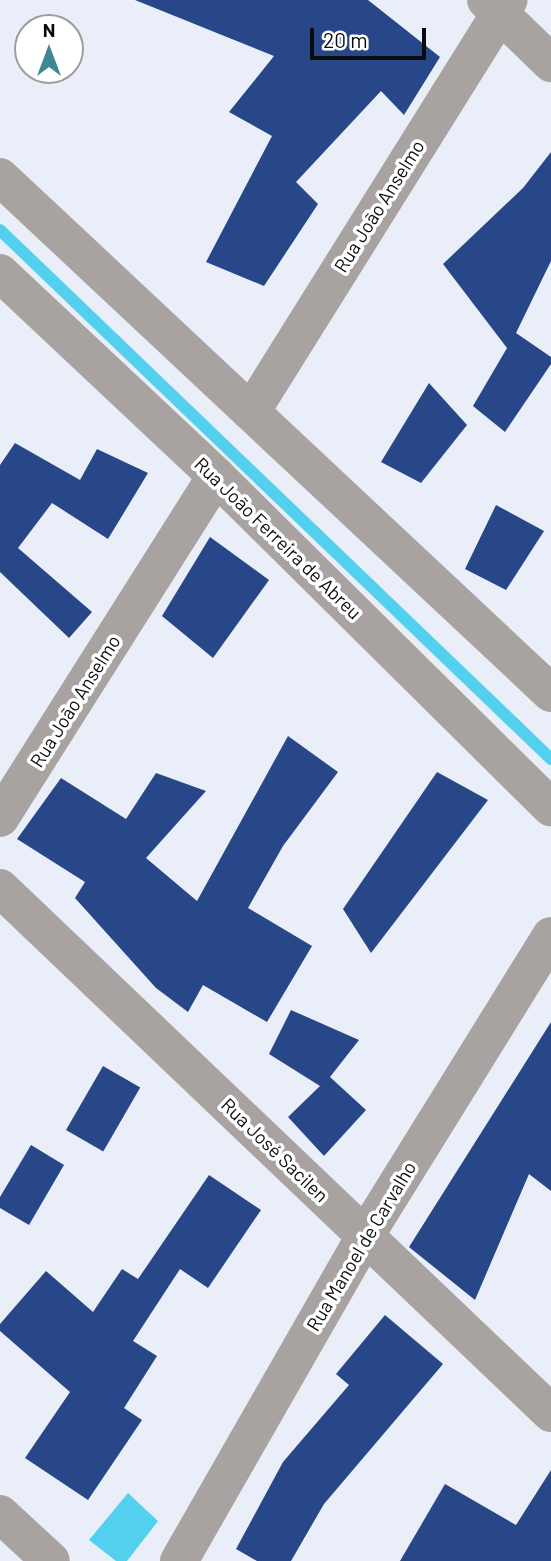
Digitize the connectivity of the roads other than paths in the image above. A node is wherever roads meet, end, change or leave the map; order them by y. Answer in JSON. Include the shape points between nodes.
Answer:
{"nodes":[{"id":1,"x":498,"y":4,"type":"edge"},
{"id":2,"x":551,"y":63,"type":"edge"},
{"id":3,"x":0,"y":177,"type":"edge"},
{"id":4,"x":0,"y":273,"type":"edge"},
{"id":5,"x":251,"y":412,"type":"junction"},
{"id":6,"x":216,"y":476,"type":"junction"},
{"id":7,"x":551,"y":693,"type":"edge"},
{"id":8,"x":551,"y":807,"type":"edge"},
{"id":9,"x":0,"y":818,"type":"edge"},
{"id":10,"x":0,"y":888,"type":"edge"},
{"id":11,"x":551,"y":936,"type":"edge"},
{"id":12,"x":365,"y":1236,"type":"junction"},
{"id":13,"x":551,"y":1413,"type":"edge"},
{"id":14,"x":0,"y":1514,"type":"edge"},
{"id":15,"x":51,"y":1561,"type":"edge"},
{"id":16,"x":179,"y":1561,"type":"edge"}],
"edges":[{"from":1,"to":2,"type":"street"},
{"from":1,"to":5,"type":"street","name":"Rua João Anselmo"},
{"from":3,"to":5,"type":"street"},
{"from":4,"to":6,"type":"street","name":"Rua João Ferreira de Abreu"},
{"from":5,"to":7,"type":"street"},
{"from":6,"to":8,"type":"street","name":"Rua João Ferreira de Abreu"},
{"from":6,"to":9,"type":"street","name":"Rua João Anselmo"},
{"from":10,"to":12,"type":"street","name":"Rua José Sacilen"},
{"from":11,"to":12,"type":"street","name":"Rua Manoel de Carvalho"},
{"from":12,"to":13,"type":"street","name":"Rua José Sacilen"},
{"from":12,"to":16,"type":"street","name":"Rua Manoel de Carvalho"},
{"from":14,"to":15,"type":"street"}]}
